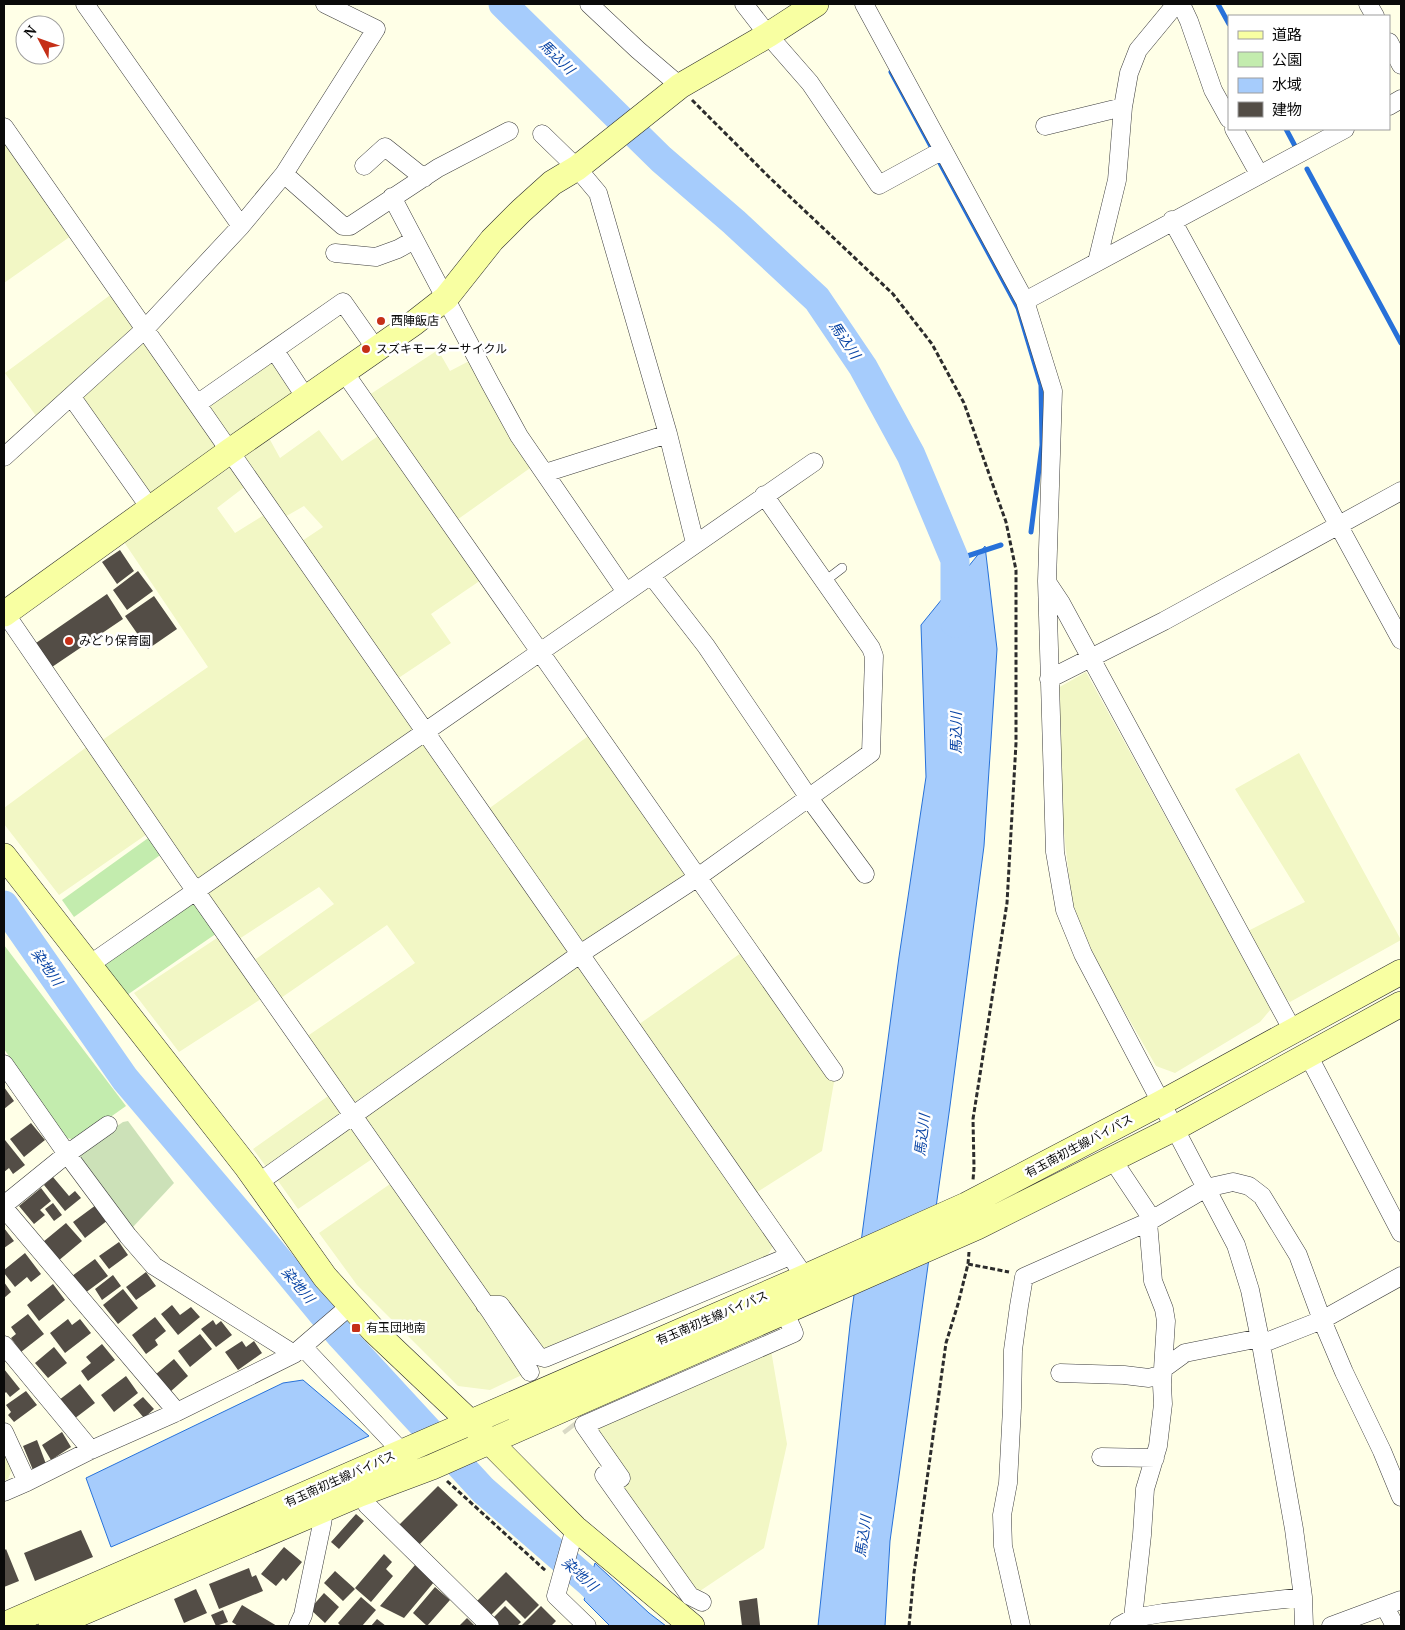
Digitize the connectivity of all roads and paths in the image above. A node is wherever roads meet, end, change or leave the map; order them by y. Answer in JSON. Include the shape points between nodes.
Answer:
{"nodes":[{"id":1,"x":85,"y":4,"type":"edge"},
{"id":2,"x":326,"y":4,"type":"edge"},
{"id":3,"x":589,"y":4,"type":"edge"},
{"id":4,"x":744,"y":4,"type":"edge"},
{"id":5,"x":816,"y":4,"type":"edge"},
{"id":6,"x":864,"y":4,"type":"edge"},
{"id":7,"x":1176,"y":4,"type":"edge"},
{"id":8,"x":1181,"y":4,"type":"edge"},
{"id":9,"x":768,"y":35,"type":"junction"},
{"id":10,"x":1390,"y":44,"type":"edge"},
{"id":11,"x":1401,"y":65,"type":"edge"},
{"id":12,"x":680,"y":86,"type":"junction"},
{"id":13,"x":1401,"y":99,"type":"edge"},
{"id":14,"x":1390,"y":105,"type":"edge"},
{"id":15,"x":1123,"y":107,"type":"junction"},
{"id":16,"x":1228,"y":117,"type":"edge"},
{"id":17,"x":1045,"y":126,"type":"dead end"},
{"id":18,"x":4,"y":127,"type":"edge"},
{"id":19,"x":1235,"y":130,"type":"edge"},
{"id":20,"x":1343,"y":130,"type":"edge"},
{"id":21,"x":509,"y":131,"type":"dead end"},
{"id":22,"x":542,"y":134,"type":"dead end"},
{"id":23,"x":942,"y":150,"type":"junction"},
{"id":24,"x":364,"y":166,"type":"dead end"},
{"id":25,"x":577,"y":168,"type":"junction"},
{"id":26,"x":284,"y":174,"type":"junction"},
{"id":27,"x":1259,"y":174,"type":"junction"},
{"id":28,"x":424,"y":178,"type":"junction"},
{"id":29,"x":392,"y":197,"type":"junction"},
{"id":30,"x":1172,"y":220,"type":"junction"},
{"id":31,"x":241,"y":226,"type":"junction"},
{"id":32,"x":414,"y":240,"type":"junction"},
{"id":33,"x":336,"y":253,"type":"dead end"},
{"id":34,"x":1097,"y":262,"type":"junction"},
{"id":35,"x":446,"y":298,"type":"junction"},
{"id":36,"x":1025,"y":301,"type":"junction"},
{"id":37,"x":144,"y":330,"type":"junction"},
{"id":38,"x":376,"y":349,"type":"junction"},
{"id":39,"x":275,"y":351,"type":"junction"},
{"id":40,"x":344,"y":372,"type":"junction"},
{"id":41,"x":71,"y":396,"type":"junction"},
{"id":42,"x":306,"y":398,"type":"junction"},
{"id":43,"x":197,"y":404,"type":"junction"},
{"id":44,"x":668,"y":434,"type":"junction"},
{"id":45,"x":230,"y":451,"type":"junction"},
{"id":46,"x":4,"y":457,"type":"edge"},
{"id":47,"x":814,"y":462,"type":"dead end"},
{"id":48,"x":545,"y":473,"type":"junction"},
{"id":49,"x":1401,"y":491,"type":"edge"},
{"id":50,"x":764,"y":495,"type":"junction"},
{"id":51,"x":150,"y":508,"type":"junction"},
{"id":52,"x":1337,"y":525,"type":"junction"},
{"id":53,"x":695,"y":543,"type":"junction"},
{"id":54,"x":842,"y":568,"type":"dead end"},
{"id":55,"x":651,"y":575,"type":"junction"},
{"id":56,"x":825,"y":581,"type":"junction"},
{"id":57,"x":1047,"y":581,"type":"junction"},
{"id":58,"x":626,"y":592,"type":"junction"},
{"id":59,"x":5,"y":613,"type":"edge"},
{"id":60,"x":1401,"y":640,"type":"edge"},
{"id":61,"x":540,"y":652,"type":"junction"},
{"id":62,"x":1091,"y":659,"type":"junction"},
{"id":63,"x":1049,"y":679,"type":"junction"},
{"id":64,"x":425,"y":732,"type":"junction"},
{"id":65,"x":809,"y":798,"type":"junction"},
{"id":66,"x":4,"y":856,"type":"edge"},
{"id":67,"x":864,"y":874,"type":"dead end"},
{"id":68,"x":698,"y":877,"type":"junction"},
{"id":69,"x":196,"y":890,"type":"junction"},
{"id":70,"x":580,"y":954,"type":"junction"},
{"id":71,"x":89,"y":965,"type":"junction"},
{"id":72,"x":1401,"y":972,"type":"edge"},
{"id":73,"x":1401,"y":1004,"type":"edge"},
{"id":74,"x":1293,"y":1031,"type":"junction"},
{"id":75,"x":1308,"y":1055,"type":"junction"},
{"id":76,"x":4,"y":1064,"type":"edge"},
{"id":77,"x":834,"y":1072,"type":"dead end"},
{"id":78,"x":1161,"y":1103,"type":"junction"},
{"id":79,"x":352,"y":1116,"type":"junction"},
{"id":80,"x":108,"y":1126,"type":"dead end"},
{"id":81,"x":1175,"y":1128,"type":"junction"},
{"id":82,"x":67,"y":1154,"type":"junction"},
{"id":83,"x":1112,"y":1159,"type":"junction"},
{"id":84,"x":258,"y":1183,"type":"junction"},
{"id":85,"x":1206,"y":1188,"type":"junction"},
{"id":86,"x":968,"y":1204,"type":"junction"},
{"id":87,"x":4,"y":1206,"type":"edge"},
{"id":88,"x":1150,"y":1220,"type":"junction"},
{"id":89,"x":1401,"y":1233,"type":"edge"},
{"id":90,"x":790,"y":1256,"type":"junction"},
{"id":91,"x":815,"y":1273,"type":"junction"},
{"id":92,"x":1401,"y":1276,"type":"edge"},
{"id":93,"x":1024,"y":1277,"type":"junction"},
{"id":94,"x":486,"y":1305,"type":"junction"},
{"id":95,"x":349,"y":1307,"type":"junction"},
{"id":96,"x":785,"y":1313,"type":"junction"},
{"id":97,"x":1322,"y":1320,"type":"junction"},
{"id":98,"x":1260,"y":1341,"type":"junction"},
{"id":99,"x":4,"y":1345,"type":"edge"},
{"id":100,"x":298,"y":1350,"type":"junction"},
{"id":101,"x":530,"y":1372,"type":"dead end"},
{"id":102,"x":1163,"y":1372,"type":"junction"},
{"id":103,"x":1060,"y":1373,"type":"dead end"},
{"id":104,"x":177,"y":1412,"type":"junction"},
{"id":105,"x":464,"y":1425,"type":"junction"},
{"id":106,"x":572,"y":1429,"type":"tunnel mouth"},
{"id":107,"x":4,"y":1432,"type":"edge"},
{"id":108,"x":484,"y":1444,"type":"junction"},
{"id":109,"x":407,"y":1449,"type":"junction"},
{"id":110,"x":91,"y":1450,"type":"junction"},
{"id":111,"x":1101,"y":1457,"type":"dead end"},
{"id":112,"x":1155,"y":1458,"type":"junction"},
{"id":113,"x":437,"y":1471,"type":"junction"},
{"id":114,"x":27,"y":1482,"type":"junction"},
{"id":115,"x":611,"y":1484,"type":"junction"},
{"id":116,"x":4,"y":1492,"type":"edge"},
{"id":117,"x":360,"y":1494,"type":"junction"},
{"id":118,"x":1401,"y":1497,"type":"edge"},
{"id":119,"x":324,"y":1511,"type":"junction"},
{"id":120,"x":575,"y":1528,"type":"junction"},
{"id":121,"x":560,"y":1583,"type":"junction"},
{"id":122,"x":1303,"y":1597,"type":"junction"},
{"id":123,"x":1401,"y":1600,"type":"edge"},
{"id":124,"x":702,"y":1602,"type":"dead end"},
{"id":125,"x":1384,"y":1607,"type":"junction"},
{"id":126,"x":1126,"y":1622,"type":"edge"},
{"id":127,"x":306,"y":1623,"type":"edge"},
{"id":128,"x":4,"y":1625,"type":"edge"},
{"id":129,"x":51,"y":1626,"type":"edge"},
{"id":130,"x":490,"y":1626,"type":"edge"},
{"id":131,"x":587,"y":1626,"type":"edge"},
{"id":132,"x":692,"y":1626,"type":"edge"},
{"id":133,"x":909,"y":1626,"type":"edge"},
{"id":134,"x":1021,"y":1626,"type":"edge"},
{"id":135,"x":1304,"y":1626,"type":"edge"},
{"id":136,"x":1331,"y":1626,"type":"edge"},
{"id":137,"x":1395,"y":1626,"type":"edge"}],
"edges":[{"from":1,"to":31,"type":"street"},
{"from":2,"to":26,"type":"street","via":[[376,29]]},
{"from":3,"to":12,"type":"street"},
{"from":4,"to":9,"type":"street"},
{"from":5,"to":9,"type":"street"},
{"from":6,"to":23,"type":"street"},
{"from":7,"to":15,"type":"street","via":[[1138,50],[1129,73]]},
{"from":8,"to":16,"type":"street","via":[[1213,90]]},
{"from":9,"to":12,"type":"street"},
{"from":9,"to":23,"type":"street","via":[[810,84],[879,185]]},
{"from":10,"to":11,"type":"street"},
{"from":12,"to":25,"type":"street"},
{"from":12,"to":86,"type":"path","via":[[769,177],[893,294],[932,344],[964,403],[1006,522],[1016,570],[1016,743],[1007,903],[973,1119],[974,1168]]},
{"from":13,"to":14,"type":"street"},
{"from":15,"to":17,"type":"street"},
{"from":15,"to":34,"type":"street","via":[[1117,180]]},
{"from":18,"to":37,"type":"street"},
{"from":19,"to":27,"type":"street"},
{"from":20,"to":27,"type":"street"},
{"from":21,"to":28,"type":"street"},
{"from":22,"to":25,"type":"street"},
{"from":23,"to":36,"type":"street"},
{"from":24,"to":28,"type":"street","via":[[385,148]]},
{"from":25,"to":35,"type":"street","via":[[552,184],[515,217],[492,240]]},
{"from":25,"to":44,"type":"street","via":[[598,193]]},
{"from":26,"to":29,"type":"street","via":[[344,226],[350,226]]},
{"from":26,"to":31,"type":"street"},
{"from":27,"to":30,"type":"street"},
{"from":28,"to":29,"type":"street"},
{"from":29,"to":32,"type":"street"},
{"from":30,"to":34,"type":"street"},
{"from":30,"to":52,"type":"street"},
{"from":31,"to":37,"type":"street"},
{"from":32,"to":33,"type":"street","via":[[376,257]]},
{"from":32,"to":35,"type":"street"},
{"from":34,"to":36,"type":"street"},
{"from":35,"to":38,"type":"street"},
{"from":35,"to":48,"type":"street","via":[[519,436]]},
{"from":36,"to":57,"type":"street","via":[[1053,391]]},
{"from":37,"to":41,"type":"street"},
{"from":37,"to":43,"type":"street"},
{"from":38,"to":39,"type":"street","via":[[343,302]]},
{"from":38,"to":40,"type":"street"},
{"from":39,"to":42,"type":"street"},
{"from":39,"to":43,"type":"street"},
{"from":40,"to":42,"type":"street"},
{"from":40,"to":61,"type":"street"},
{"from":41,"to":46,"type":"street"},
{"from":41,"to":51,"type":"street"},
{"from":42,"to":45,"type":"street"},
{"from":43,"to":45,"type":"street"},
{"from":44,"to":48,"type":"street"},
{"from":44,"to":53,"type":"street"},
{"from":45,"to":51,"type":"street"},
{"from":45,"to":64,"type":"street"},
{"from":47,"to":50,"type":"street"},
{"from":48,"to":58,"type":"street"},
{"from":49,"to":52,"type":"street"},
{"from":50,"to":53,"type":"street"},
{"from":50,"to":56,"type":"street"},
{"from":51,"to":59,"type":"street"},
{"from":52,"to":60,"type":"street"},
{"from":52,"to":62,"type":"street"},
{"from":53,"to":55,"type":"street"},
{"from":54,"to":56,"type":"lane"},
{"from":55,"to":58,"type":"street"},
{"from":55,"to":65,"type":"street","via":[[706,646]]},
{"from":56,"to":65,"type":"street","via":[[874,656],[872,750],[869,756]]},
{"from":57,"to":62,"type":"street"},
{"from":57,"to":63,"type":"street"},
{"from":58,"to":61,"type":"street"},
{"from":59,"to":69,"type":"street"},
{"from":61,"to":64,"type":"street"},
{"from":61,"to":68,"type":"street"},
{"from":62,"to":63,"type":"street"},
{"from":62,"to":74,"type":"street"},
{"from":63,"to":78,"type":"street","via":[[1055,852],[1065,910],[1083,954]]},
{"from":64,"to":69,"type":"street"},
{"from":64,"to":70,"type":"street"},
{"from":65,"to":67,"type":"street"},
{"from":65,"to":68,"type":"street"},
{"from":66,"to":71,"type":"street"},
{"from":68,"to":70,"type":"street"},
{"from":68,"to":77,"type":"street"},
{"from":69,"to":71,"type":"street"},
{"from":69,"to":79,"type":"street"},
{"from":70,"to":79,"type":"street"},
{"from":70,"to":90,"type":"street"},
{"from":71,"to":84,"type":"street"},
{"from":72,"to":74,"type":"street","name":"有玉南初生線バイパス"},
{"from":73,"to":75,"type":"street","name":"有玉南初生線バイパス"},
{"from":74,"to":78,"type":"street","name":"有玉南初生線バイパス"},
{"from":75,"to":81,"type":"street","name":"有玉南初生線バイパス"},
{"from":75,"to":89,"type":"street"},
{"from":76,"to":82,"type":"street"},
{"from":78,"to":81,"type":"street"},
{"from":78,"to":86,"type":"street","name":"有玉南初生線バイパス"},
{"from":79,"to":84,"type":"street"},
{"from":79,"to":94,"type":"street"},
{"from":80,"to":82,"type":"street"},
{"from":81,"to":83,"type":"street","name":"有玉南初生線バイパス"},
{"from":81,"to":85,"type":"street"},
{"from":82,"to":87,"type":"street"},
{"from":82,"to":100,"type":"street","via":[[154,1266]]},
{"from":83,"to":88,"type":"street"},
{"from":83,"to":96,"type":"street","name":"有玉南初生線バイパス","via":[[970,1229]]},
{"from":84,"to":95,"type":"street"},
{"from":85,"to":88,"type":"street"},
{"from":85,"to":97,"type":"street","via":[[1233,1182],[1249,1186],[1262,1196],[1298,1255]]},
{"from":85,"to":98,"type":"street","via":[[1236,1245],[1250,1290]]},
{"from":86,"to":91,"type":"street","name":"有玉南初生線バイパス"},
{"from":87,"to":104,"type":"street"},
{"from":88,"to":93,"type":"street"},
{"from":88,"to":102,"type":"street","via":[[1153,1281],[1166,1321]]},
{"from":90,"to":91,"type":"street"},
{"from":90,"to":94,"type":"street","via":[[545,1358],[538,1356],[500,1305]]},
{"from":91,"to":105,"type":"street","name":"有玉南初生線バイパス"},
{"from":92,"to":97,"type":"street"},
{"from":93,"to":133,"type":"path","via":[[968,1264],[946,1343]]},
{"from":93,"to":134,"type":"street","via":[[1013,1350],[1008,1483],[1002,1515],[1003,1546]]},
{"from":94,"to":101,"type":"street"},
{"from":95,"to":100,"type":"street"},
{"from":95,"to":105,"type":"street"},
{"from":96,"to":108,"type":"street","name":"有玉南初生線バイパス"},
{"from":96,"to":115,"type":"street","via":[[794,1333],[584,1425],[621,1478]]},
{"from":97,"to":98,"type":"street"},
{"from":97,"to":118,"type":"street"},
{"from":98,"to":102,"type":"street","via":[[1185,1353]]},
{"from":98,"to":122,"type":"street"},
{"from":99,"to":110,"type":"street"},
{"from":100,"to":104,"type":"street"},
{"from":100,"to":109,"type":"street"},
{"from":102,"to":103,"type":"street","via":[[1149,1378]]},
{"from":102,"to":112,"type":"street","via":[[1163,1404]]},
{"from":104,"to":110,"type":"street"},
{"from":105,"to":108,"type":"street"},
{"from":105,"to":109,"type":"street","name":"有玉南初生線バイパス"},
{"from":106,"to":115,"type":"street"},
{"from":107,"to":114,"type":"street"},
{"from":108,"to":113,"type":"street","name":"有玉南初生線バイパス"},
{"from":108,"to":120,"type":"street"},
{"from":109,"to":128,"type":"street","name":"有玉南初生線バイパス"},
{"from":110,"to":114,"type":"street"},
{"from":111,"to":112,"type":"street"},
{"from":112,"to":126,"type":"street","via":[[1145,1489],[1142,1535]]},
{"from":113,"to":117,"type":"street","name":"有玉南初生線バイパス"},
{"from":113,"to":121,"type":"path"},
{"from":114,"to":116,"type":"street"},
{"from":115,"to":124,"type":"street","via":[[690,1596]]},
{"from":117,"to":119,"type":"street","name":"有玉南初生線バイパス"},
{"from":117,"to":130,"type":"street","via":[[367,1505]]},
{"from":119,"to":127,"type":"street"},
{"from":119,"to":129,"type":"street","name":"有玉南初生線バイパス"},
{"from":120,"to":121,"type":"street"},
{"from":120,"to":132,"type":"street"},
{"from":121,"to":131,"type":"street","via":[[556,1596]]},
{"from":122,"to":126,"type":"street","via":[[1163,1613]]},
{"from":122,"to":135,"type":"street"},
{"from":123,"to":125,"type":"street"},
{"from":125,"to":136,"type":"street"},
{"from":125,"to":137,"type":"street"}]}
